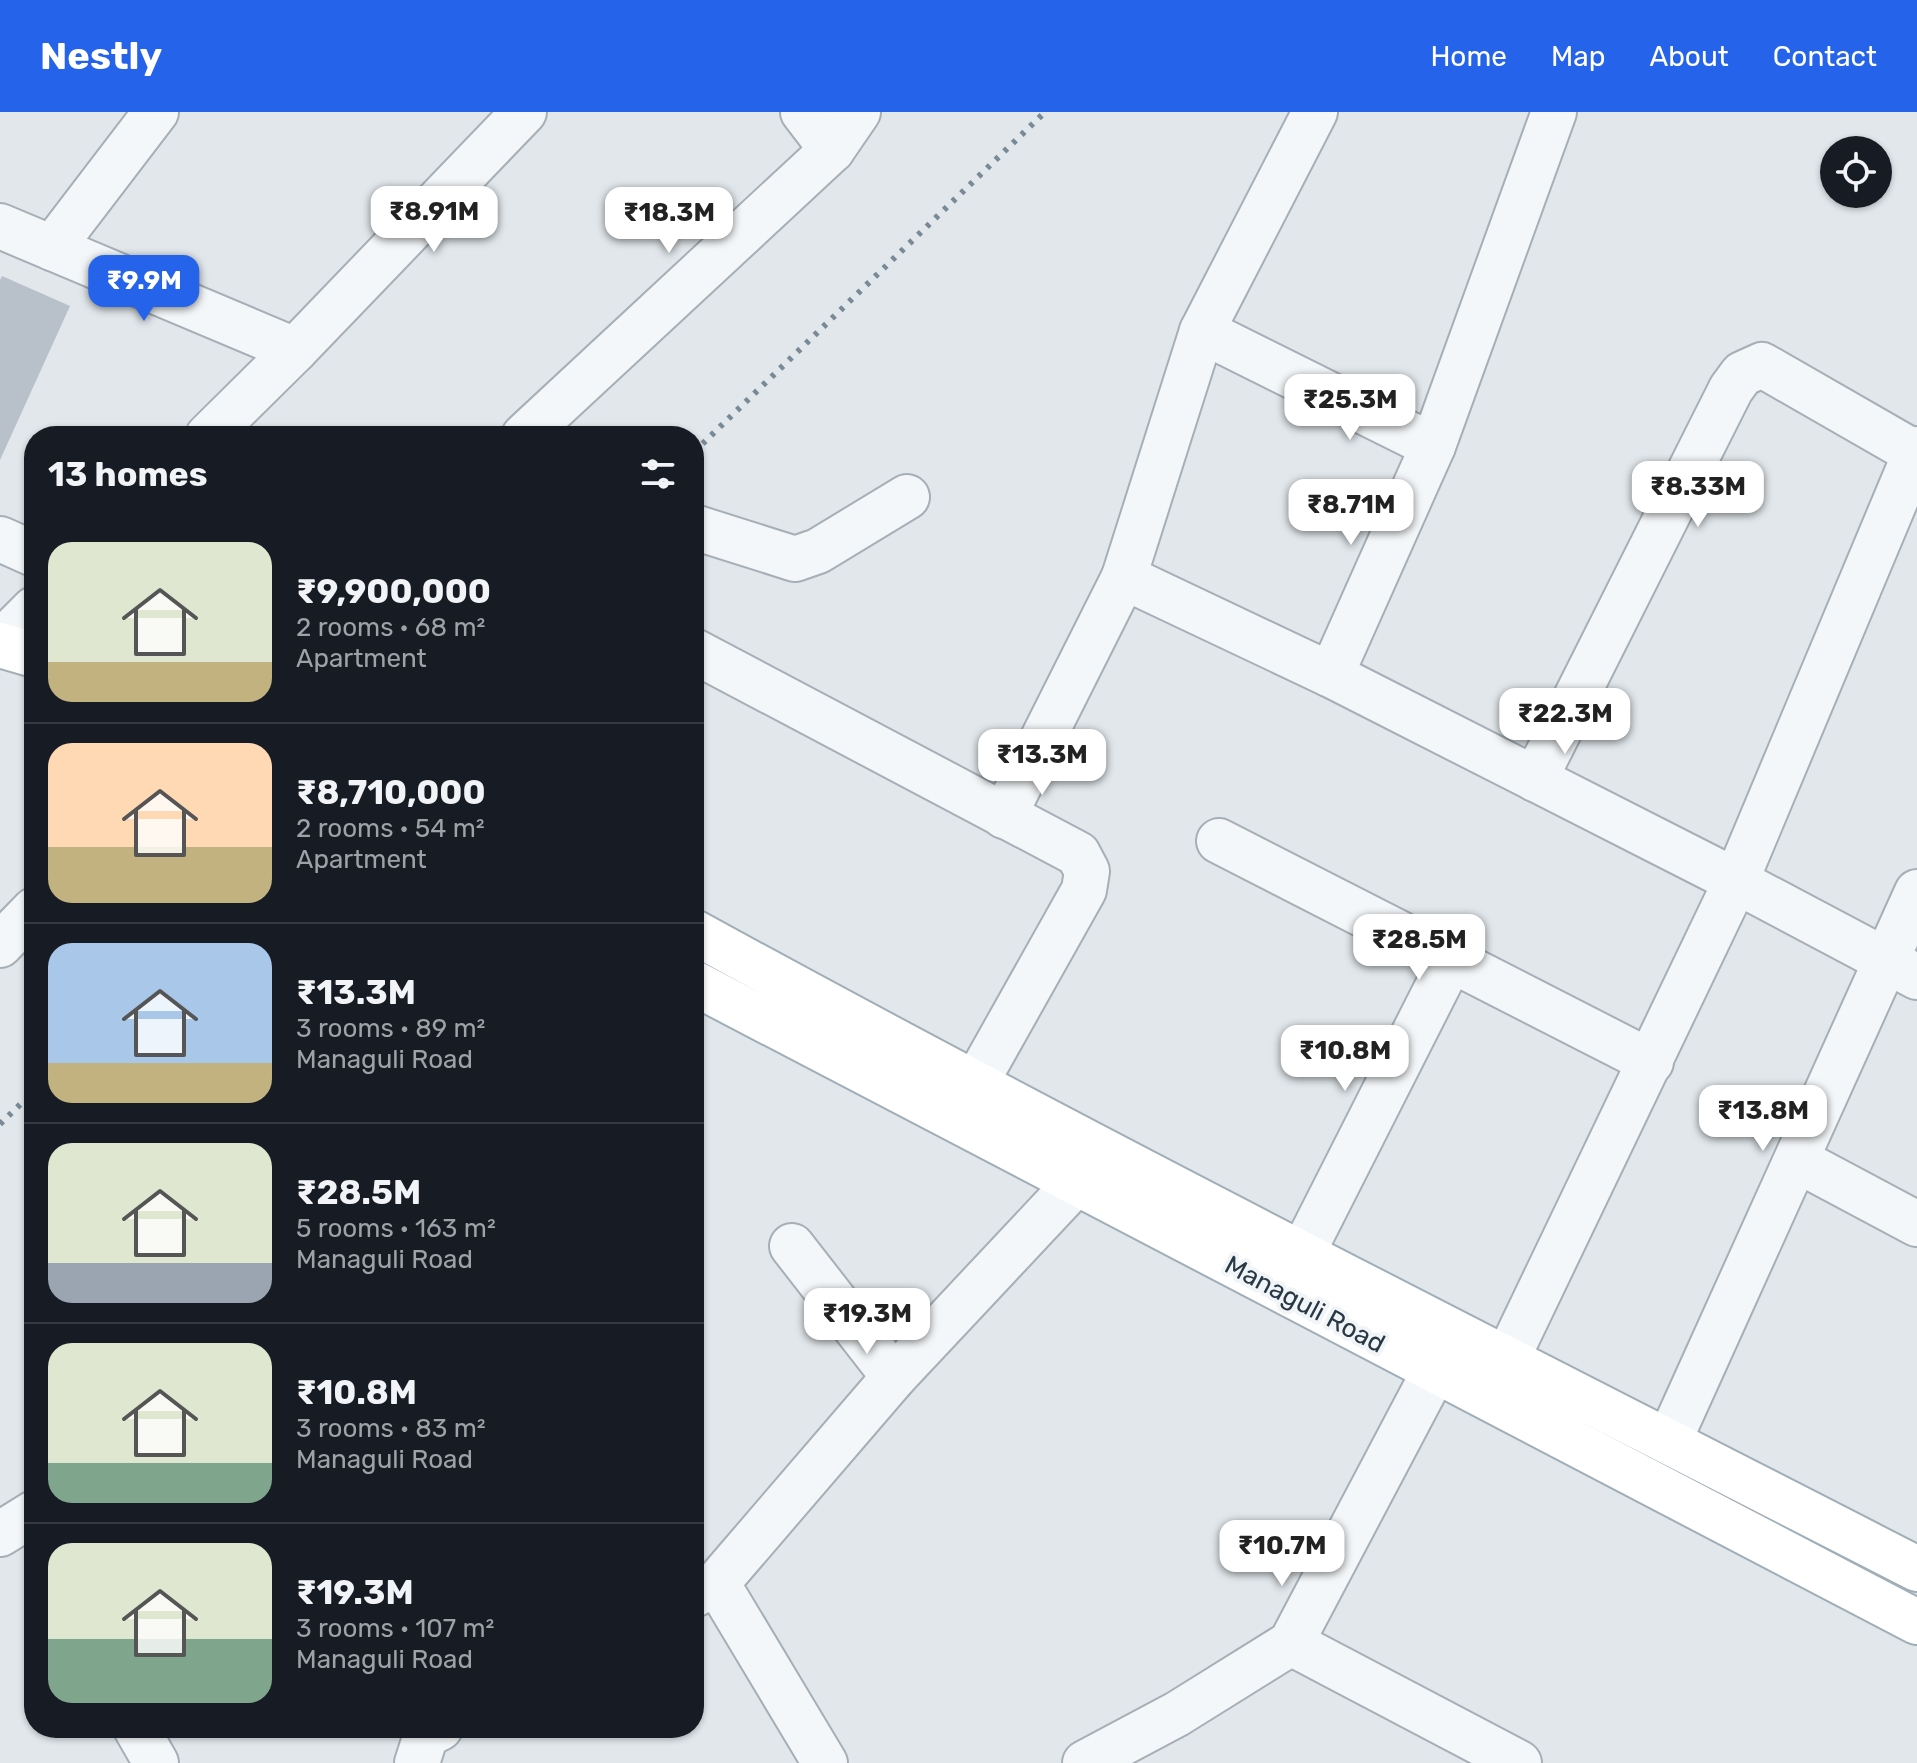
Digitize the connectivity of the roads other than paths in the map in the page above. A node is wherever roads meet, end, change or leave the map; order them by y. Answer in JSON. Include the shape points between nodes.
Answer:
{"nodes":[{"id":1,"x":156,"y":112,"type":"edge"},
{"id":2,"x":524,"y":112,"type":"edge"},
{"id":3,"x":803,"y":112,"type":"edge"},
{"id":4,"x":858,"y":112,"type":"edge"},
{"id":5,"x":1554,"y":112,"type":"edge"},
{"id":6,"x":1320,"y":113,"type":"edge"},
{"id":7,"x":832,"y":150,"type":"junction"},
{"id":8,"x":0,"y":226,"type":"edge"},
{"id":9,"x":52,"y":248,"type":"junction"},
{"id":10,"x":1202,"y":331,"type":"junction"},
{"id":11,"x":295,"y":350,"type":"junction"},
{"id":12,"x":218,"y":426,"type":"edge"},
{"id":13,"x":535,"y":426,"type":"edge"},
{"id":14,"x":1433,"y":446,"type":"junction"},
{"id":15,"x":1916,"y":452,"type":"edge"},
{"id":16,"x":907,"y":497,"type":"dead end"},
{"id":17,"x":704,"y":530,"type":"edge"},
{"id":18,"x":0,"y":539,"type":"edge"},
{"id":19,"x":24,"y":550,"type":"edge"},
{"id":20,"x":1124,"y":577,"type":"junction"},
{"id":21,"x":24,"y":619,"type":"edge"},
{"id":22,"x":0,"y":644,"type":"edge"},
{"id":23,"x":24,"y":652,"type":"edge"},
{"id":24,"x":704,"y":656,"type":"edge"},
{"id":25,"x":1331,"y":675,"type":"junction"},
{"id":26,"x":1535,"y":779,"type":"junction"},
{"id":27,"x":1004,"y":816,"type":"junction"},
{"id":28,"x":1219,"y":841,"type":"dead end"},
{"id":29,"x":1736,"y":881,"type":"junction"},
{"id":30,"x":1917,"y":892,"type":"edge"},
{"id":31,"x":24,"y":920,"type":"edge"},
{"id":32,"x":704,"y":938,"type":"edge"},
{"id":33,"x":0,"y":945,"type":"edge"},
{"id":34,"x":1451,"y":960,"type":"junction"},
{"id":35,"x":1902,"y":969,"type":"edge"},
{"id":36,"x":704,"y":988,"type":"edge"},
{"id":37,"x":1651,"y":1062,"type":"junction"},
{"id":38,"x":974,"y":1086,"type":"junction"},
{"id":39,"x":1797,"y":1160,"type":"junction"},
{"id":40,"x":1076,"y":1183,"type":"junction"},
{"id":41,"x":1917,"y":1224,"type":"edge"},
{"id":42,"x":792,"y":1246,"type":"dead end"},
{"id":43,"x":1301,"y":1256,"type":"junction"},
{"id":44,"x":1506,"y":1361,"type":"junction"},
{"id":45,"x":1434,"y":1372,"type":"junction"},
{"id":46,"x":894,"y":1377,"type":"junction"},
{"id":47,"x":1669,"y":1441,"type":"junction"},
{"id":48,"x":24,"y":1519,"type":"edge"},
{"id":49,"x":0,"y":1534,"type":"edge"},
{"id":50,"x":1917,"y":1569,"type":"edge"},
{"id":51,"x":705,"y":1589,"type":"edge"},
{"id":52,"x":1917,"y":1622,"type":"edge"},
{"id":53,"x":1291,"y":1643,"type":"junction"},
{"id":54,"x":142,"y":1738,"type":"edge"},
{"id":55,"x":425,"y":1738,"type":"edge"},
{"id":56,"x":156,"y":1763,"type":"edge"},
{"id":57,"x":417,"y":1763,"type":"edge"},
{"id":58,"x":825,"y":1763,"type":"edge"},
{"id":59,"x":1085,"y":1763,"type":"edge"},
{"id":60,"x":1519,"y":1763,"type":"edge"}],
"edges":[{"from":1,"to":9,"type":"street"},
{"from":2,"to":11,"type":"street"},
{"from":3,"to":7,"type":"street"},
{"from":4,"to":7,"type":"street"},
{"from":5,"to":14,"type":"street"},
{"from":6,"to":10,"type":"street"},
{"from":7,"to":13,"type":"street"},
{"from":8,"to":9,"type":"street"},
{"from":9,"to":11,"type":"street"},
{"from":10,"to":14,"type":"street"},
{"from":10,"to":20,"type":"street"},
{"from":11,"to":12,"type":"street"},
{"from":14,"to":25,"type":"street"},
{"from":15,"to":26,"type":"street","via":[[1762,365],[1742,374]]},
{"from":15,"to":29,"type":"street"},
{"from":16,"to":17,"type":"street","via":[[818,551],[795,559]]},
{"from":18,"to":19,"type":"street"},
{"from":20,"to":25,"type":"street"},
{"from":20,"to":27,"type":"street"},
{"from":21,"to":22,"type":"street"},
{"from":22,"to":23,"type":"main road"},
{"from":24,"to":27,"type":"street"},
{"from":25,"to":26,"type":"street"},
{"from":26,"to":29,"type":"street"},
{"from":27,"to":38,"type":"street","via":[[1078,854],[1087,871],[1084,890]]},
{"from":28,"to":34,"type":"street"},
{"from":29,"to":35,"type":"street"},
{"from":29,"to":37,"type":"street"},
{"from":30,"to":35,"type":"street"},
{"from":31,"to":33,"type":"street"},
{"from":32,"to":38,"type":"main road","name":"Managuli Road"},
{"from":34,"to":37,"type":"street"},
{"from":34,"to":43,"type":"street"},
{"from":35,"to":39,"type":"street"},
{"from":36,"to":40,"type":"main road","name":"Managuli Road"},
{"from":37,"to":44,"type":"street"},
{"from":38,"to":43,"type":"main road","name":"Managuli Road"},
{"from":39,"to":41,"type":"street"},
{"from":39,"to":47,"type":"street"},
{"from":40,"to":45,"type":"main road","name":"Managuli Road"},
{"from":40,"to":46,"type":"street"},
{"from":42,"to":46,"type":"street"},
{"from":43,"to":44,"type":"main road","name":"Managuli Road"},
{"from":44,"to":47,"type":"main road","name":"Managuli Road"},
{"from":45,"to":52,"type":"main road","name":"Managuli Road"},
{"from":45,"to":53,"type":"street"},
{"from":46,"to":51,"type":"street"},
{"from":47,"to":50,"type":"main road","name":"Managuli Road"},
{"from":48,"to":49,"type":"street"},
{"from":51,"to":58,"type":"street"},
{"from":53,"to":59,"type":"street"},
{"from":53,"to":60,"type":"street"},
{"from":54,"to":56,"type":"street"},
{"from":55,"to":57,"type":"street"}]}
